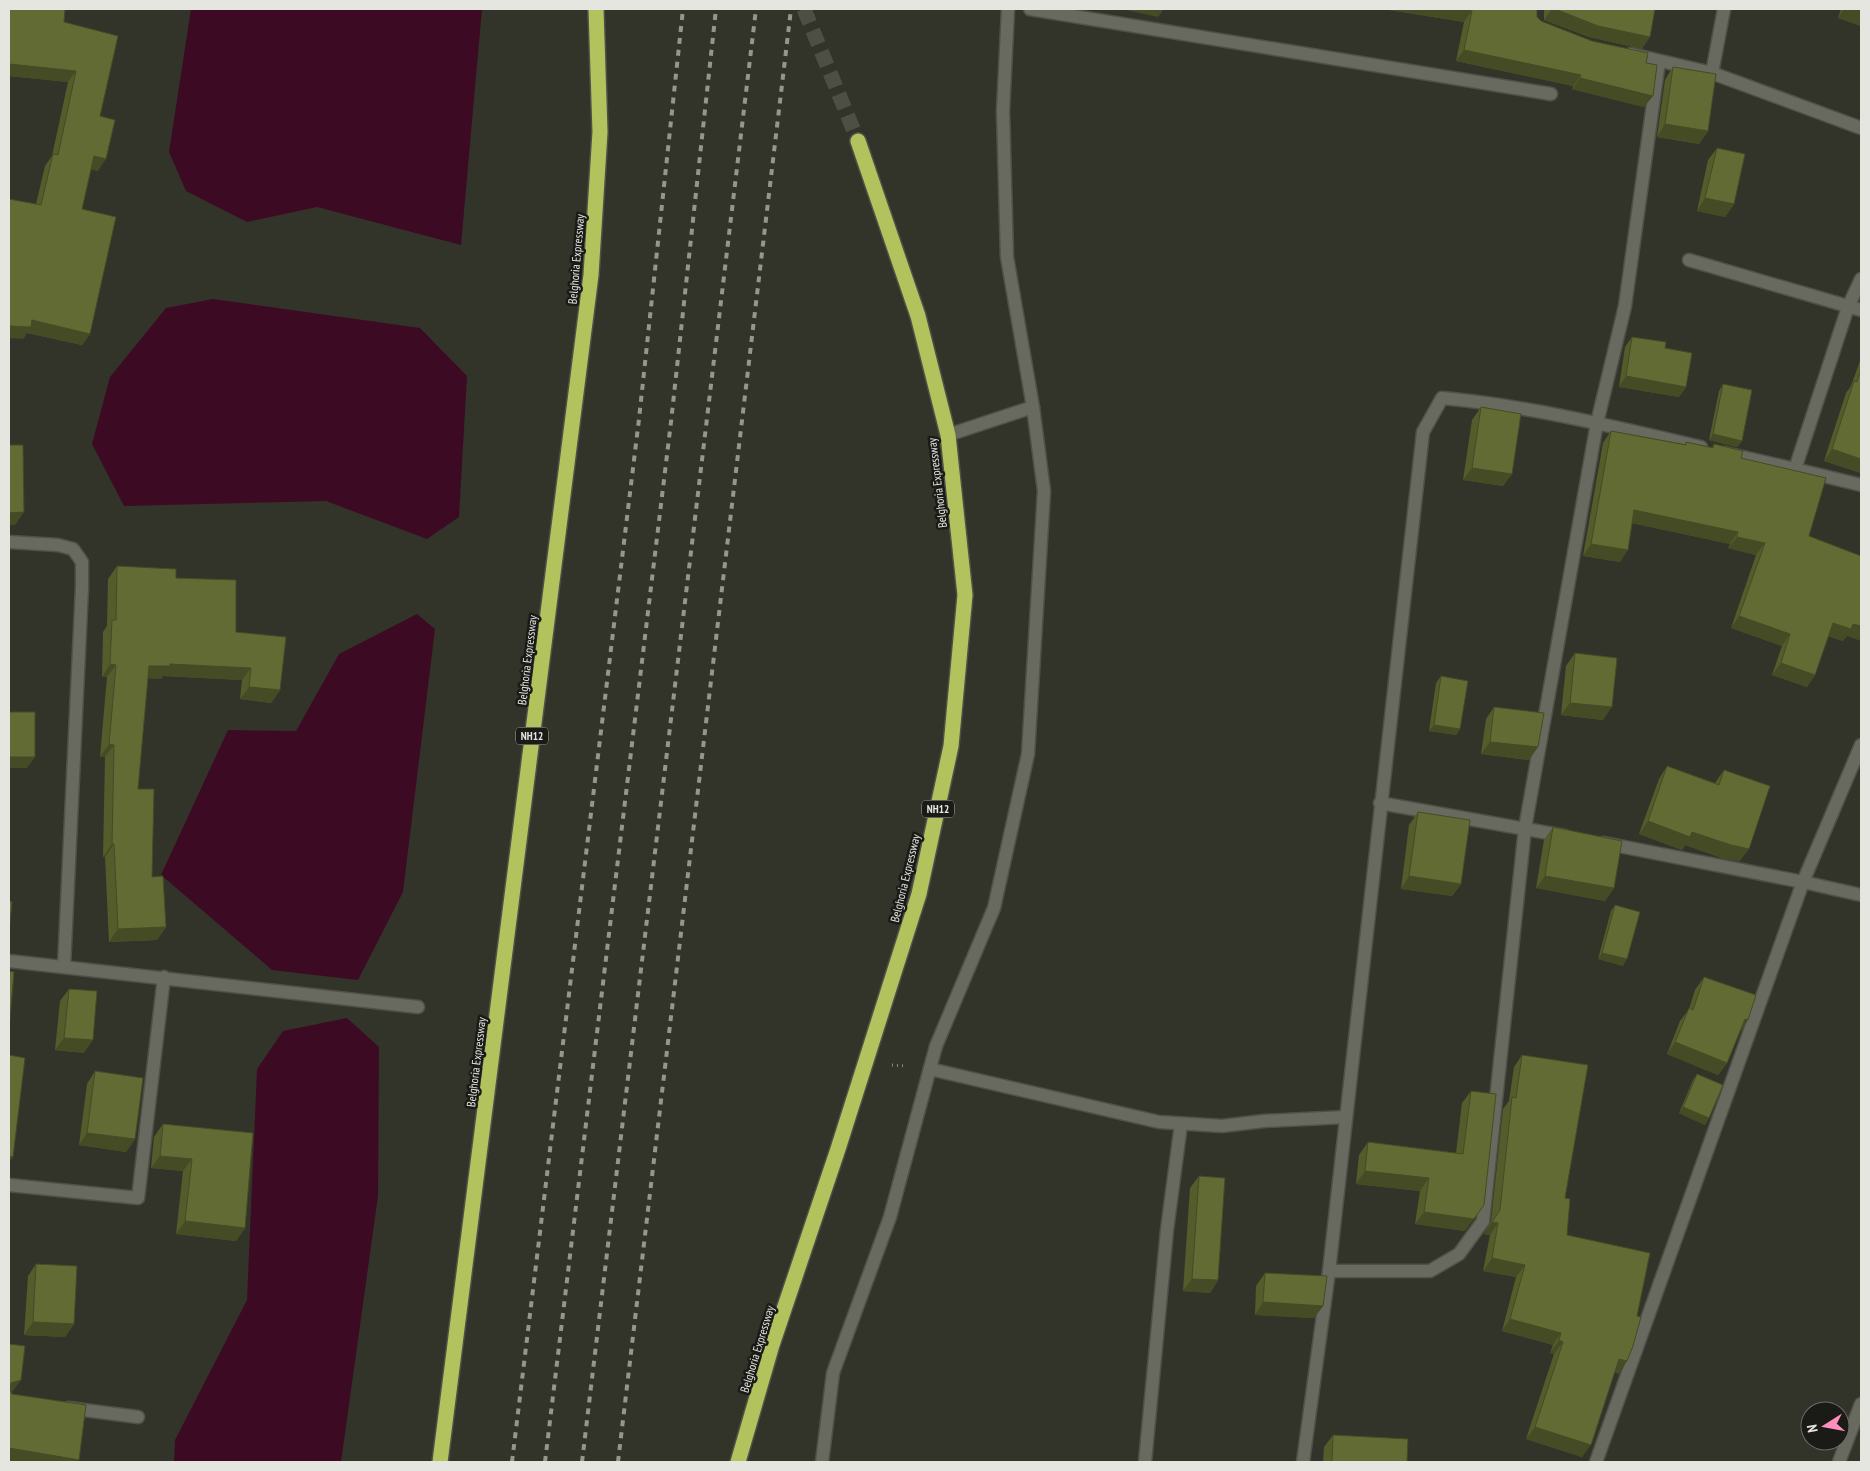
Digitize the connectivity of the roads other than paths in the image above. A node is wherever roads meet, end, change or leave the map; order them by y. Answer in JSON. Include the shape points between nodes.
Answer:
{"nodes":[{"id":1,"x":596,"y":9,"type":"edge"},
{"id":2,"x":1008,"y":9,"type":"edge"},
{"id":3,"x":1030,"y":9,"type":"edge"},
{"id":4,"x":1724,"y":9,"type":"edge"},
{"id":5,"x":1614,"y":51,"type":"edge"},
{"id":6,"x":1659,"y":61,"type":"junction"},
{"id":7,"x":1712,"y":73,"type":"junction"},
{"id":8,"x":1551,"y":94,"type":"dead end"},
{"id":9,"x":1861,"y":128,"type":"edge"},
{"id":10,"x":858,"y":141,"type":"tunnel mouth"},
{"id":11,"x":1689,"y":260,"type":"dead end"},
{"id":12,"x":1861,"y":279,"type":"edge"},
{"id":13,"x":1848,"y":306,"type":"junction"},
{"id":14,"x":1861,"y":310,"type":"edge"},
{"id":15,"x":1033,"y":407,"type":"junction"},
{"id":16,"x":1597,"y":423,"type":"junction"},
{"id":17,"x":948,"y":435,"type":"junction"},
{"id":18,"x":1795,"y":469,"type":"junction"},
{"id":19,"x":1861,"y":485,"type":"edge"},
{"id":20,"x":9,"y":542,"type":"edge"},
{"id":21,"x":1861,"y":745,"type":"edge"},
{"id":22,"x":1380,"y":803,"type":"junction"},
{"id":23,"x":1526,"y":828,"type":"junction"},
{"id":24,"x":1573,"y":837,"type":"edge"},
{"id":25,"x":1592,"y":841,"type":"edge"},
{"id":26,"x":1803,"y":882,"type":"junction"},
{"id":27,"x":1861,"y":895,"type":"edge"},
{"id":28,"x":9,"y":961,"type":"edge"},
{"id":29,"x":64,"y":967,"type":"junction"},
{"id":30,"x":164,"y":978,"type":"junction"},
{"id":31,"x":418,"y":1007,"type":"dead end"},
{"id":32,"x":930,"y":1070,"type":"junction"},
{"id":33,"x":1346,"y":1117,"type":"junction"},
{"id":34,"x":1181,"y":1124,"type":"junction"},
{"id":35,"x":9,"y":1185,"type":"edge"},
{"id":36,"x":1329,"y":1271,"type":"junction"},
{"id":37,"x":1861,"y":1404,"type":"edge"},
{"id":38,"x":55,"y":1406,"type":"edge"},
{"id":39,"x":138,"y":1417,"type":"dead end"},
{"id":40,"x":440,"y":1462,"type":"edge"},
{"id":41,"x":738,"y":1462,"type":"edge"},
{"id":42,"x":822,"y":1462,"type":"edge"},
{"id":43,"x":1145,"y":1462,"type":"edge"},
{"id":44,"x":1303,"y":1462,"type":"edge"},
{"id":45,"x":1596,"y":1462,"type":"edge"},
{"id":46,"x":1839,"y":1462,"type":"edge"}],
"edges":[{"from":1,"to":40,"type":"highway","name":"Belghoria Expressway","number":"NH12","via":[[600,132],[591,275]]},
{"from":2,"to":15,"type":"street","via":[[1003,111],[1008,257]]},
{"from":3,"to":8,"type":"street"},
{"from":4,"to":7,"type":"street"},
{"from":5,"to":6,"type":"street"},
{"from":6,"to":7,"type":"street"},
{"from":6,"to":16,"type":"street","via":[[1625,306]]},
{"from":7,"to":9,"type":"street"},
{"from":10,"to":17,"type":"highway","name":"Belghoria Expressway","number":"NH12","via":[[918,316]]},
{"from":11,"to":13,"type":"street"},
{"from":12,"to":13,"type":"street"},
{"from":13,"to":14,"type":"street"},
{"from":13,"to":18,"type":"street"},
{"from":15,"to":17,"type":"street"},
{"from":15,"to":32,"type":"street","via":[[1044,491],[1028,754],[994,908],[936,1046]]},
{"from":16,"to":18,"type":"street"},
{"from":16,"to":22,"type":"street","via":[[1491,402],[1442,398],[1423,432]]},
{"from":16,"to":23,"type":"street"},
{"from":17,"to":41,"type":"highway","name":"Belghoria Expressway","number":"NH12","via":[[965,595],[951,746],[919,894],[772,1345]]},
{"from":18,"to":19,"type":"street"},
{"from":20,"to":29,"type":"street","via":[[72,548],[82,562]]},
{"from":21,"to":26,"type":"street"},
{"from":22,"to":23,"type":"street"},
{"from":22,"to":33,"type":"street"},
{"from":23,"to":24,"type":"street"},
{"from":23,"to":36,"type":"street","via":[[1483,1221],[1459,1254],[1430,1271]]},
{"from":25,"to":26,"type":"street"},
{"from":26,"to":27,"type":"street"},
{"from":26,"to":45,"type":"street"},
{"from":28,"to":29,"type":"street"},
{"from":29,"to":30,"type":"street"},
{"from":30,"to":31,"type":"street"},
{"from":30,"to":35,"type":"street","via":[[138,1198]]},
{"from":32,"to":34,"type":"street","via":[[1159,1122]]},
{"from":32,"to":42,"type":"street","via":[[890,1217],[833,1373]]},
{"from":33,"to":34,"type":"street","via":[[1222,1126]]},
{"from":33,"to":36,"type":"street"},
{"from":34,"to":43,"type":"street"},
{"from":36,"to":44,"type":"street"},
{"from":37,"to":46,"type":"street"},
{"from":38,"to":39,"type":"street"}]}
